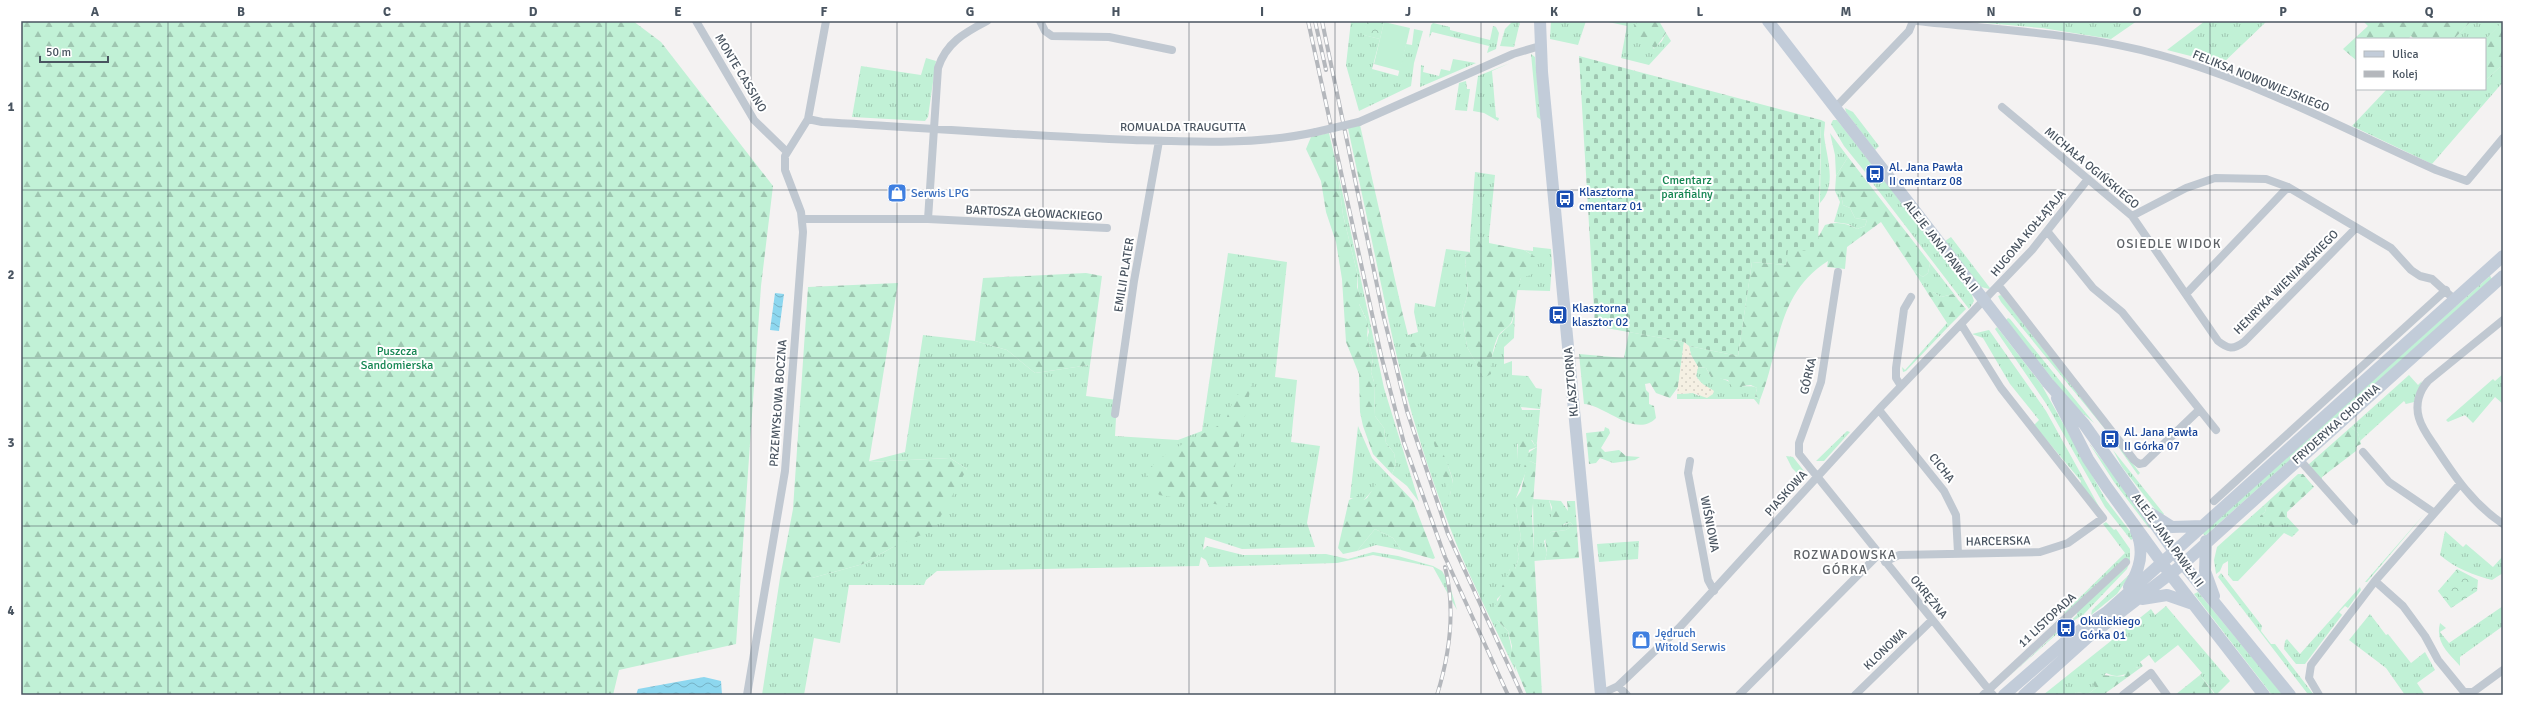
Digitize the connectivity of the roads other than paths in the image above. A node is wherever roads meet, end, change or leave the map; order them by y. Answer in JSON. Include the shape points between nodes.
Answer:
{"nodes":[{"id":1,"x":696,"y":21,"type":"edge"},
{"id":2,"x":826,"y":21,"type":"edge"},
{"id":3,"x":987,"y":21,"type":"edge"},
{"id":4,"x":1040,"y":21,"type":"edge"},
{"id":5,"x":1540,"y":21,"type":"edge"},
{"id":6,"x":1768,"y":21,"type":"edge"},
{"id":7,"x":1913,"y":21,"type":"edge"},
{"id":8,"x":1917,"y":21,"type":"edge"},
{"id":9,"x":1540,"y":46,"type":"junction"},
{"id":10,"x":1172,"y":50,"type":"dead end"},
{"id":11,"x":2002,"y":107,"type":"dead end"},
{"id":12,"x":1835,"y":108,"type":"junction"},
{"id":13,"x":808,"y":119,"type":"junction"},
{"id":14,"x":933,"y":129,"type":"junction"},
{"id":15,"x":2503,"y":138,"type":"edge"},
{"id":16,"x":1159,"y":141,"type":"junction"},
{"id":17,"x":787,"y":152,"type":"junction"},
{"id":18,"x":2088,"y":179,"type":"junction"},
{"id":19,"x":2288,"y":187,"type":"junction"},
{"id":20,"x":2132,"y":216,"type":"junction"},
{"id":21,"x":803,"y":219,"type":"junction"},
{"id":22,"x":928,"y":219,"type":"junction"},
{"id":23,"x":1107,"y":228,"type":"dead end"},
{"id":24,"x":2356,"y":228,"type":"junction"},
{"id":25,"x":2047,"y":232,"type":"junction"},
{"id":26,"x":2502,"y":262,"type":"edge"},
{"id":27,"x":1838,"y":272,"type":"dead end"},
{"id":28,"x":2503,"y":276,"type":"edge"},
{"id":29,"x":1999,"y":286,"type":"junction"},
{"id":30,"x":2503,"y":287,"type":"edge"},
{"id":31,"x":2446,"y":290,"type":"junction"},
{"id":32,"x":2486,"y":291,"type":"junction"},
{"id":33,"x":2186,"y":294,"type":"junction"},
{"id":34,"x":1911,"y":297,"type":"dead end"},
{"id":35,"x":2455,"y":300,"type":"junction"},
{"id":36,"x":1984,"y":301,"type":"junction"},
{"id":37,"x":2503,"y":320,"type":"edge"},
{"id":38,"x":1960,"y":324,"type":"junction"},
{"id":39,"x":2230,"y":348,"type":"joint"},
{"id":40,"x":2048,"y":383,"type":"junction"},
{"id":41,"x":1900,"y":386,"type":"junction"},
{"id":42,"x":1879,"y":410,"type":"junction"},
{"id":43,"x":2199,"y":410,"type":"junction"},
{"id":44,"x":1115,"y":414,"type":"dead end"},
{"id":45,"x":2216,"y":430,"type":"dead end"},
{"id":46,"x":2363,"y":452,"type":"dead end"},
{"id":47,"x":2298,"y":458,"type":"junction"},
{"id":48,"x":1690,"y":461,"type":"dead end"},
{"id":49,"x":1817,"y":476,"type":"junction"},
{"id":50,"x":2460,"y":484,"type":"junction"},
{"id":51,"x":2214,"y":501,"type":"dead end"},
{"id":52,"x":2144,"y":508,"type":"junction"},
{"id":53,"x":2126,"y":512,"type":"junction"},
{"id":54,"x":2434,"y":512,"type":"junction"},
{"id":55,"x":2354,"y":521,"type":"dead end"},
{"id":56,"x":2503,"y":524,"type":"edge"},
{"id":57,"x":2203,"y":526,"type":"junction"},
{"id":58,"x":2206,"y":541,"type":"junction"},
{"id":59,"x":2174,"y":551,"type":"junction"},
{"id":60,"x":1879,"y":554,"type":"junction"},
{"id":61,"x":1958,"y":554,"type":"junction"},
{"id":62,"x":2162,"y":561,"type":"junction"},
{"id":63,"x":1885,"y":562,"type":"junction"},
{"id":64,"x":2126,"y":562,"type":"dead end"},
{"id":65,"x":2183,"y":564,"type":"junction"},
{"id":66,"x":2170,"y":574,"type":"junction"},
{"id":67,"x":2376,"y":581,"type":"junction"},
{"id":68,"x":1714,"y":591,"type":"junction"},
{"id":69,"x":2121,"y":600,"type":"junction"},
{"id":70,"x":2137,"y":600,"type":"junction"},
{"id":71,"x":2194,"y":604,"type":"junction"},
{"id":72,"x":2218,"y":606,"type":"junction"},
{"id":73,"x":1932,"y":620,"type":"junction"},
{"id":74,"x":2503,"y":670,"type":"edge"},
{"id":75,"x":1618,"y":686,"type":"junction"},
{"id":76,"x":1988,"y":693,"type":"edge"},
{"id":77,"x":747,"y":695,"type":"edge"},
{"id":78,"x":1601,"y":695,"type":"edge"},
{"id":79,"x":1627,"y":695,"type":"edge"},
{"id":80,"x":1739,"y":695,"type":"edge"},
{"id":81,"x":1855,"y":695,"type":"edge"},
{"id":82,"x":2004,"y":695,"type":"edge"},
{"id":83,"x":2024,"y":695,"type":"edge"},
{"id":84,"x":2123,"y":695,"type":"edge"},
{"id":85,"x":2167,"y":695,"type":"edge"},
{"id":86,"x":2264,"y":695,"type":"edge"},
{"id":87,"x":2290,"y":695,"type":"edge"},
{"id":88,"x":2319,"y":695,"type":"edge"}],
"edges":[{"from":1,"to":17,"type":"street","name":"MONTE CASSINO","via":[[754,120]]},
{"from":2,"to":13,"type":"street"},
{"from":3,"to":14,"type":"street","via":[[952,43],[942,56],[938,68]]},
{"from":4,"to":10,"type":"street","via":[[1045,31],[1052,36],[1109,37]]},
{"from":5,"to":9,"type":"street","name":"KLASZTORNA"},
{"from":6,"to":12,"type":"street","name":"ALEJE JANA PAWŁA II"},
{"from":7,"to":12,"type":"street","via":[[1909,32]]},
{"from":8,"to":15,"type":"street","name":"FELIKSA NOWOWIEJSKIEGO","via":[[2074,38],[2159,55],[2209,70],[2258,90],[2436,170],[2467,181]]},
{"from":9,"to":16,"type":"street","name":"ROMUALDA TRAUGUTTA","bridge":true,"via":[[1517,53],[1359,122],[1301,135],[1224,142]]},
{"from":9,"to":78,"type":"street","name":"KLASZTORNA"},
{"from":11,"to":18,"type":"street","name":"MICHAŁA OGIŃSKIEGO"},
{"from":12,"to":36,"type":"street","name":"ALEJE JANA PAWŁA II"},
{"from":13,"to":14,"type":"street","name":"ROMUALDA TRAUGUTTA"},
{"from":13,"to":17,"type":"street","name":"PRZEMYSŁOWA BOCZNA"},
{"from":14,"to":16,"type":"street","name":"ROMUALDA TRAUGUTTA"},
{"from":14,"to":22,"type":"street"},
{"from":16,"to":44,"type":"street","name":"EMILII PLATER","via":[[1134,281]]},
{"from":17,"to":21,"type":"street","name":"PRZEMYSŁOWA BOCZNA","via":[[785,170]]},
{"from":18,"to":20,"type":"street","name":"MICHAŁA OGIŃSKIEGO"},
{"from":18,"to":25,"type":"street","name":"HUGONA KOŁŁĄTAJA"},
{"from":19,"to":20,"type":"street","via":[[2266,180],[2215,178],[2186,188]]},
{"from":19,"to":24,"type":"street"},
{"from":19,"to":33,"type":"street"},
{"from":20,"to":33,"type":"street","name":"MICHAŁA OGIŃSKIEGO"},
{"from":21,"to":22,"type":"street","name":"BARTOSZA GŁOWACKIEGO"},
{"from":21,"to":77,"type":"street","name":"PRZEMYSŁOWA BOCZNA","via":[[785,471]]},
{"from":22,"to":23,"type":"street","name":"BARTOSZA GŁOWACKIEGO"},
{"from":24,"to":31,"type":"street","via":[[2391,248],[2416,273],[2432,279]]},
{"from":24,"to":39,"type":"street","name":"HENRYKA WIENIAWSKIEGO","via":[[2244,342],[2236,348]]},
{"from":25,"to":29,"type":"street","name":"HUGONA KOŁŁĄTAJA"},
{"from":25,"to":43,"type":"street","via":[[2093,288],[2122,312]]},
{"from":26,"to":35,"type":"street","name":"FRYDERYKA CHOPINA"},
{"from":27,"to":49,"type":"street","name":"GÓRKA","via":[[1821,382],[1798,447],[1801,458]]},
{"from":28,"to":32,"type":"street","name":"FRYDERYKA CHOPINA"},
{"from":29,"to":36,"type":"street","name":"HUGONA KOŁŁĄTAJA"},
{"from":29,"to":43,"type":"street","via":[[2134,460],[2140,464]]},
{"from":30,"to":32,"type":"street"},
{"from":31,"to":35,"type":"street"},
{"from":31,"to":51,"type":"street"},
{"from":32,"to":47,"type":"street","name":"FRYDERYKA CHOPINA"},
{"from":33,"to":39,"type":"street","name":"MICHAŁA OGIŃSKIEGO","via":[[2218,341]]},
{"from":34,"to":41,"type":"street","via":[[1904,309],[1896,368],[1896,378]]},
{"from":35,"to":57,"type":"street","name":"FRYDERYKA CHOPINA"},
{"from":36,"to":38,"type":"street","name":"PIASKOWA"},
{"from":36,"to":40,"type":"street","name":"ALEJE JANA PAWŁA II"},
{"from":37,"to":50,"type":"street","via":[[2428,381],[2420,394],[2418,411],[2422,426]]},
{"from":38,"to":41,"type":"street","name":"PIASKOWA"},
{"from":38,"to":61,"type":"street","name":"HARCERSKA","via":[[2001,388],[2103,518],[2072,541],[2047,551]]},
{"from":40,"to":52,"type":"street","name":"ALEJE JANA PAWŁA II","via":[[2084,424]]},
{"from":40,"to":53,"type":"street","name":"ALEJE JANA PAWŁA II","via":[[2088,459]]},
{"from":41,"to":42,"type":"street","name":"PIASKOWA"},
{"from":42,"to":49,"type":"street","name":"PIASKOWA"},
{"from":42,"to":61,"type":"street","name":"CICHA","via":[[1944,490],[1956,515]]},
{"from":43,"to":45,"type":"street"},
{"from":46,"to":54,"type":"street","via":[[2389,482]]},
{"from":47,"to":55,"type":"street"},
{"from":47,"to":58,"type":"street","name":"FRYDERYKA CHOPINA"},
{"from":48,"to":68,"type":"street","name":"WIŚNIOWA","via":[[1688,473],[1708,580]]},
{"from":49,"to":60,"type":"street","name":"OKRĘŻNA"},
{"from":49,"to":68,"type":"street","name":"PIASKOWA"},
{"from":50,"to":54,"type":"street"},
{"from":50,"to":56,"type":"street","via":[[2477,504]]},
{"from":52,"to":57,"type":"street","via":[[2172,528]]},
{"from":52,"to":59,"type":"street","name":"ALEJE JANA PAWŁA II"},
{"from":53,"to":62,"type":"street","name":"ALEJE JANA PAWŁA II"},
{"from":53,"to":69,"type":"street","via":[[2137,533],[2141,555],[2138,572]]},
{"from":54,"to":67,"type":"street"},
{"from":57,"to":59,"type":"street","name":"FRYDERYKA CHOPINA"},
{"from":58,"to":65,"type":"street","name":"FRYDERYKA CHOPINA"},
{"from":58,"to":72,"type":"street","via":[[2205,571]]},
{"from":59,"to":62,"type":"street","name":"FRYDERYKA CHOPINA"},
{"from":59,"to":65,"type":"street","name":"ALEJE JANA PAWŁA II"},
{"from":60,"to":63,"type":"street","name":"OKRĘŻNA"},
{"from":60,"to":80,"type":"street"},
{"from":61,"to":63,"type":"street","name":"HARCERSKA","via":[[1899,555]]},
{"from":62,"to":66,"type":"street","name":"ALEJE JANA PAWŁA II"},
{"from":62,"to":69,"type":"street","name":"FRYDERYKA CHOPINA"},
{"from":63,"to":73,"type":"street","name":"OKRĘŻNA"},
{"from":64,"to":76,"type":"street","name":"11 LISTOPADA"},
{"from":65,"to":66,"type":"street","name":"FRYDERYKA CHOPINA"},
{"from":65,"to":72,"type":"street","name":"ALEJE JANA PAWŁA II"},
{"from":66,"to":70,"type":"street","name":"FRYDERYKA CHOPINA"},
{"from":66,"to":71,"type":"street","name":"ALEJE JANA PAWŁA II"},
{"from":67,"to":74,"type":"street","via":[[2403,606],[2425,636],[2438,660],[2464,692],[2473,692]]},
{"from":67,"to":88,"type":"street","via":[[2311,665],[2309,678]]},
{"from":68,"to":75,"type":"street","name":"PIASKOWA"},
{"from":69,"to":82,"type":"street","name":"FRYDERYKA CHOPINA","via":[[2072,636]]},
{"from":70,"to":71,"type":"street","via":[[2167,595]]},
{"from":70,"to":83,"type":"street","name":"FRYDERYKA CHOPINA","via":[[2087,638]]},
{"from":71,"to":86,"type":"street","name":"ALEJE JANA PAWŁA II"},
{"from":72,"to":87,"type":"street","name":"ALEJE JANA PAWŁA II"},
{"from":73,"to":76,"type":"street","name":"OKRĘŻNA"},
{"from":73,"to":81,"type":"street","name":"KLONOWA"},
{"from":75,"to":78,"type":"street","name":"PIASKOWA"},
{"from":75,"to":79,"type":"street"},
{"from":84,"to":85,"type":"street","via":[[2151,673]]}]}
